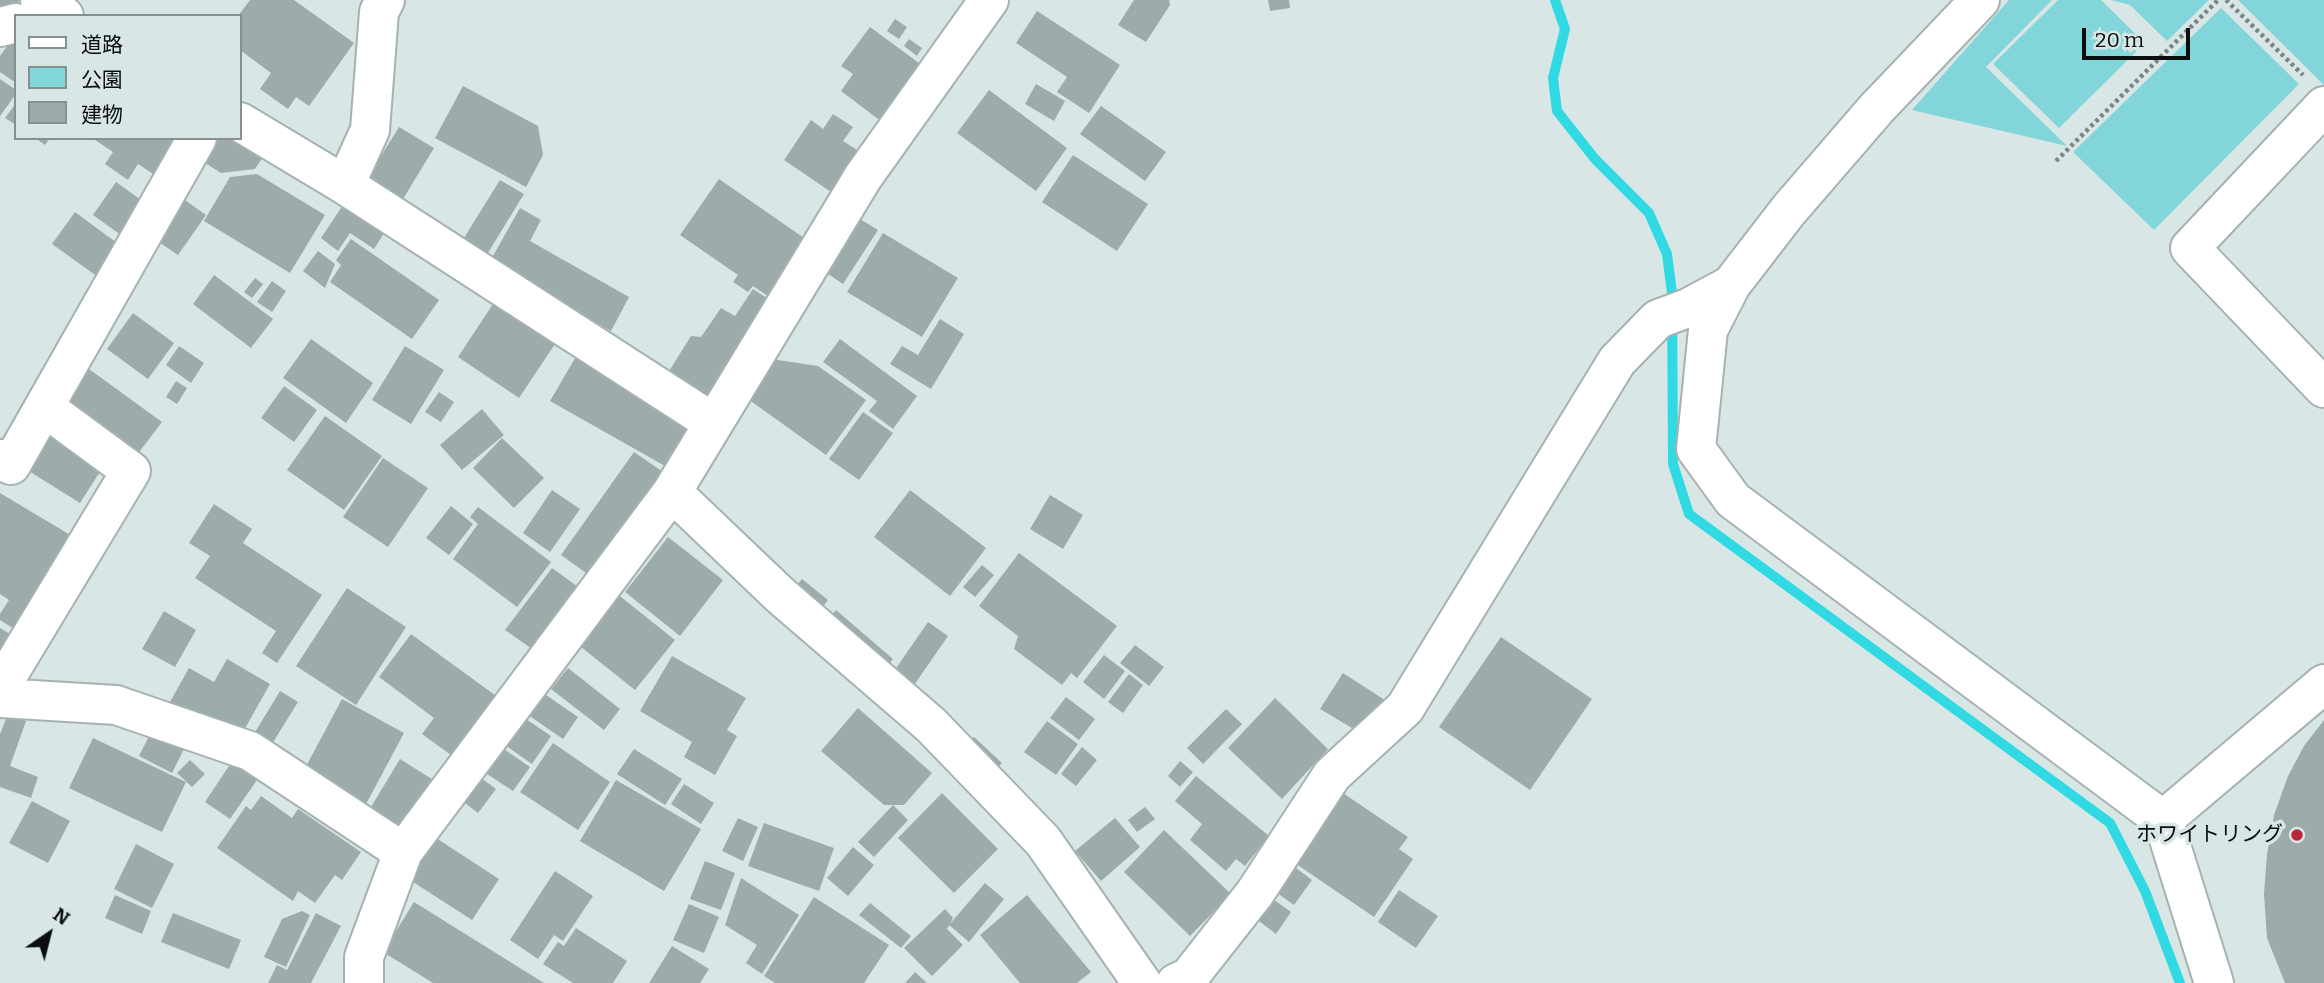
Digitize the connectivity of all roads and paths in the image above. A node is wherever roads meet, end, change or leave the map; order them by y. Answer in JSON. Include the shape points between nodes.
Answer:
{"nodes":[{"id":1,"x":386,"y":0,"type":"edge"},
{"id":2,"x":989,"y":0,"type":"edge"},
{"id":3,"x":1980,"y":0,"type":"edge"},
{"id":4,"x":2218,"y":0,"type":"edge"},
{"id":5,"x":2226,"y":0,"type":"edge"},
{"id":6,"x":2314,"y":91,"type":"edge"},
{"id":7,"x":242,"y":123,"type":"edge"},
{"id":8,"x":196,"y":140,"type":"edge"},
{"id":9,"x":2056,"y":161,"type":"dead end"},
{"id":10,"x":345,"y":185,"type":"junction"},
{"id":11,"x":1731,"y":285,"type":"junction"},
{"id":12,"x":2324,"y":387,"type":"edge"},
{"id":13,"x":44,"y":407,"type":"junction"},
{"id":14,"x":712,"y":422,"type":"junction"},
{"id":15,"x":0,"y":459,"type":"edge"},
{"id":16,"x":672,"y":492,"type":"junction"},
{"id":17,"x":2324,"y":684,"type":"edge"},
{"id":18,"x":0,"y":688,"type":"edge"},
{"id":19,"x":0,"y":698,"type":"edge"},
{"id":20,"x":2162,"y":820,"type":"junction"},
{"id":21,"x":403,"y":852,"type":"junction"},
{"id":22,"x":364,"y":983,"type":"edge"},
{"id":23,"x":1142,"y":983,"type":"edge"},
{"id":24,"x":1176,"y":983,"type":"edge"},
{"id":25,"x":2214,"y":983,"type":"edge"}],
"edges":[{"from":1,"to":10,"type":"street","via":[[379,12],[370,130]]},
{"from":2,"to":14,"type":"street","via":[[863,177]]},
{"from":3,"to":11,"type":"street","via":[[1876,109]]},
{"from":4,"to":9,"type":"path"},
{"from":5,"to":6,"type":"path"},
{"from":6,"to":12,"type":"street","via":[[2190,247]]},
{"from":7,"to":10,"type":"street"},
{"from":8,"to":13,"type":"street"},
{"from":10,"to":14,"type":"street"},
{"from":11,"to":20,"type":"street","via":[[1708,330],[1696,449],[1733,500]]},
{"from":11,"to":24,"type":"street","via":[[1673,314],[1617,361],[1405,708],[1332,775],[1240,914],[1189,977]]},
{"from":13,"to":15,"type":"street","via":[[12,465]]},
{"from":13,"to":18,"type":"street","via":[[131,471]]},
{"from":14,"to":16,"type":"street"},
{"from":16,"to":21,"type":"street"},
{"from":16,"to":23,"type":"street","via":[[780,595],[931,724],[1034,831]]},
{"from":17,"to":20,"type":"street"},
{"from":19,"to":21,"type":"street","via":[[116,705],[250,751]]},
{"from":20,"to":25,"type":"street"},
{"from":21,"to":22,"type":"street","via":[[364,957]]}]}
